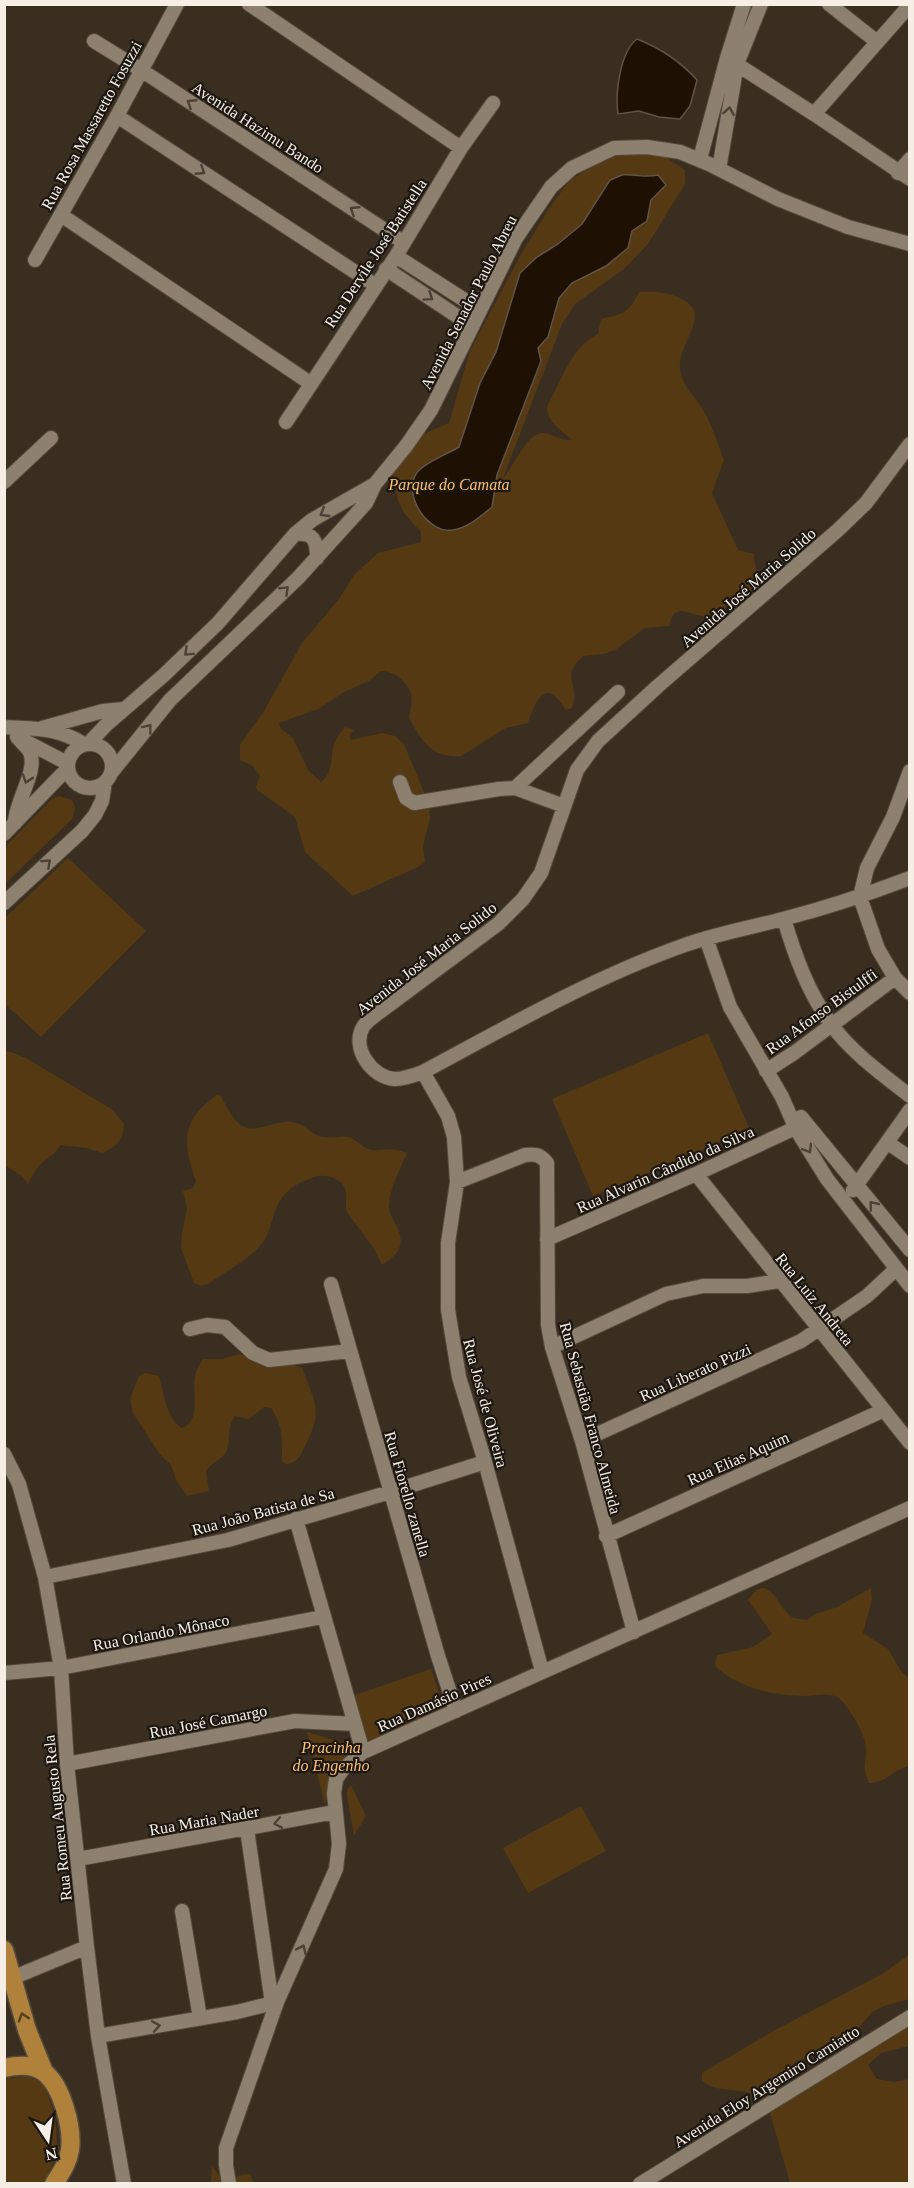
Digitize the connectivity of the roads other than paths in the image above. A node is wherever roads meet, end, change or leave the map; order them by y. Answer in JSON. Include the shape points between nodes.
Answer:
{"nodes":[{"id":1,"x":177,"y":4,"type":"edge"},
{"id":2,"x":249,"y":4,"type":"edge"},
{"id":3,"x":744,"y":4,"type":"edge"},
{"id":4,"x":760,"y":4,"type":"edge"},
{"id":5,"x":829,"y":4,"type":"edge"},
{"id":6,"x":909,"y":4,"type":"edge"},
{"id":7,"x":94,"y":41,"type":"dead end"},
{"id":8,"x":876,"y":41,"type":"junction"},
{"id":9,"x":732,"y":61,"type":"junction"},
{"id":10,"x":141,"y":70,"type":"junction"},
{"id":11,"x":493,"y":103,"type":"dead end"},
{"id":12,"x":814,"y":114,"type":"junction"},
{"id":13,"x":117,"y":116,"type":"junction"},
{"id":14,"x":461,"y":148,"type":"junction"},
{"id":15,"x":700,"y":159,"type":"junction"},
{"id":16,"x":909,"y":159,"type":"edge"},
{"id":17,"x":719,"y":169,"type":"junction"},
{"id":18,"x":904,"y":176,"type":"edge"},
{"id":19,"x":60,"y":215,"type":"junction"},
{"id":20,"x":403,"y":242,"type":"junction"},
{"id":21,"x":909,"y":244,"type":"edge"},
{"id":22,"x":396,"y":256,"type":"junction"},
{"id":23,"x":35,"y":260,"type":"dead end"},
{"id":24,"x":386,"y":269,"type":"junction"},
{"id":25,"x":375,"y":285,"type":"junction"},
{"id":26,"x":480,"y":310,"type":"junction"},
{"id":27,"x":472,"y":326,"type":"junction"},
{"id":28,"x":310,"y":383,"type":"junction"},
{"id":29,"x":286,"y":422,"type":"dead end"},
{"id":30,"x":51,"y":438,"type":"dead end"},
{"id":31,"x":909,"y":444,"type":"edge"},
{"id":32,"x":4,"y":482,"type":"edge"},
{"id":33,"x":375,"y":484,"type":"junction"},
{"id":34,"x":295,"y":534,"type":"junction"},
{"id":35,"x":317,"y":558,"type":"junction"},
{"id":36,"x":618,"y":692,"type":"dead end"},
{"id":37,"x":124,"y":708,"type":"junction"},
{"id":38,"x":4,"y":727,"type":"edge"},
{"id":39,"x":42,"y":728,"type":"junction"},
{"id":40,"x":11,"y":737,"type":"edge"},
{"id":41,"x":87,"y":744,"type":"junction"},
{"id":42,"x":67,"y":766,"type":"junction"},
{"id":43,"x":909,"y":771,"type":"edge"},
{"id":44,"x":108,"y":778,"type":"junction"},
{"id":45,"x":400,"y":782,"type":"dead end"},
{"id":46,"x":515,"y":788,"type":"junction"},
{"id":47,"x":564,"y":806,"type":"junction"},
{"id":48,"x":15,"y":823,"type":"junction"},
{"id":49,"x":4,"y":834,"type":"edge"},
{"id":50,"x":909,"y":878,"type":"edge"},
{"id":51,"x":860,"y":897,"type":"junction"},
{"id":52,"x":4,"y":903,"type":"edge"},
{"id":53,"x":784,"y":919,"type":"junction"},
{"id":54,"x":706,"y":938,"type":"junction"},
{"id":55,"x":895,"y":978,"type":"junction"},
{"id":56,"x":909,"y":993,"type":"edge"},
{"id":57,"x":832,"y":1025,"type":"junction"},
{"id":58,"x":766,"y":1071,"type":"junction"},
{"id":59,"x":423,"y":1072,"type":"junction"},
{"id":60,"x":909,"y":1096,"type":"edge"},
{"id":61,"x":909,"y":1110,"type":"edge"},
{"id":62,"x":801,"y":1126,"type":"junction"},
{"id":63,"x":888,"y":1143,"type":"junction"},
{"id":64,"x":909,"y":1158,"type":"edge"},
{"id":65,"x":696,"y":1174,"type":"junction"},
{"id":66,"x":457,"y":1182,"type":"junction"},
{"id":67,"x":857,"y":1185,"type":"junction"},
{"id":68,"x":844,"y":1201,"type":"junction"},
{"id":69,"x":547,"y":1239,"type":"junction"},
{"id":70,"x":909,"y":1250,"type":"edge"},
{"id":71,"x":897,"y":1269,"type":"junction"},
{"id":72,"x":779,"y":1281,"type":"junction"},
{"id":73,"x":332,"y":1284,"type":"dead end"},
{"id":74,"x":909,"y":1286,"type":"edge"},
{"id":75,"x":190,"y":1329,"type":"dead end"},
{"id":76,"x":819,"y":1330,"type":"junction"},
{"id":77,"x":552,"y":1347,"type":"junction"},
{"id":78,"x":350,"y":1351,"type":"junction"},
{"id":79,"x":884,"y":1410,"type":"junction"},
{"id":80,"x":582,"y":1441,"type":"junction"},
{"id":81,"x":909,"y":1443,"type":"edge"},
{"id":82,"x":4,"y":1454,"type":"edge"},
{"id":83,"x":485,"y":1462,"type":"junction"},
{"id":84,"x":390,"y":1492,"type":"junction"},
{"id":85,"x":909,"y":1508,"type":"edge"},
{"id":86,"x":296,"y":1520,"type":"junction"},
{"id":87,"x":606,"y":1536,"type":"junction"},
{"id":88,"x":45,"y":1577,"type":"junction"},
{"id":89,"x":322,"y":1617,"type":"junction"},
{"id":90,"x":634,"y":1632,"type":"junction"},
{"id":91,"x":61,"y":1668,"type":"junction"},
{"id":92,"x":542,"y":1671,"type":"junction"},
{"id":93,"x":4,"y":1673,"type":"edge"},
{"id":94,"x":456,"y":1711,"type":"junction"},
{"id":95,"x":355,"y":1724,"type":"junction"},
{"id":96,"x":363,"y":1752,"type":"junction"},
{"id":97,"x":67,"y":1764,"type":"junction"},
{"id":98,"x":335,"y":1812,"type":"junction"},
{"id":99,"x":247,"y":1829,"type":"junction"},
{"id":100,"x":78,"y":1859,"type":"junction"},
{"id":101,"x":182,"y":1911,"type":"dead end"},
{"id":102,"x":87,"y":1947,"type":"junction"},
{"id":103,"x":4,"y":1950,"type":"edge"},
{"id":104,"x":12,"y":1978,"type":"junction"},
{"id":105,"x":274,"y":2002,"type":"junction"},
{"id":106,"x":909,"y":2017,"type":"edge"},
{"id":107,"x":200,"y":2018,"type":"junction"},
{"id":108,"x":98,"y":2036,"type":"junction"},
{"id":109,"x":4,"y":2068,"type":"edge"},
{"id":110,"x":44,"y":2072,"type":"junction"},
{"id":111,"x":68,"y":2158,"type":"junction"},
{"id":112,"x":54,"y":2184,"type":"edge"},
{"id":113,"x":72,"y":2184,"type":"edge"},
{"id":114,"x":124,"y":2184,"type":"edge"},
{"id":115,"x":230,"y":2184,"type":"edge"},
{"id":116,"x":640,"y":2184,"type":"edge"}],
"edges":[{"from":1,"to":10,"type":"street","name":"Rua Rosa Massaretto Fosuzzi"},
{"from":2,"to":14,"type":"street"},
{"from":3,"to":9,"type":"street"},
{"from":4,"to":9,"type":"street"},
{"from":5,"to":8,"type":"street"},
{"from":6,"to":8,"type":"street"},
{"from":7,"to":10,"type":"street","name":"Avenida Hazimu Bando"},
{"from":8,"to":12,"type":"street"},
{"from":9,"to":12,"type":"street"},
{"from":9,"to":15,"type":"street"},
{"from":17,"to":9,"type":"street","one_way":true},
{"from":10,"to":13,"type":"street","name":"Rua Rosa Massaretto Fosuzzi"},
{"from":20,"to":10,"type":"street","name":"Avenida Hazimu Bando","one_way":true},
{"from":11,"to":14,"type":"street","name":"Rua Dervile José Batistella"},
{"from":12,"to":18,"type":"street"},
{"from":13,"to":19,"type":"street","name":"Rua Rosa Massaretto Fosuzzi"},
{"from":13,"to":25,"type":"street","one_way":true},
{"from":14,"to":20,"type":"street","name":"Rua Dervile José Batistella"},
{"from":15,"to":17,"type":"street","name":"Avenida Senador Paulo Abreu"},
{"from":15,"to":26,"type":"street","name":"Avenida Senador Paulo Abreu","via":[[647,147],[614,148],[572,168],[533,211]]},
{"from":16,"to":18,"type":"street"},
{"from":17,"to":21,"type":"street","name":"Avenida Senador Paulo Abreu","via":[[778,199],[848,227]]},
{"from":19,"to":23,"type":"street","name":"Rua Rosa Massaretto Fosuzzi"},
{"from":19,"to":28,"type":"street"},
{"from":20,"to":22,"type":"street","name":"Rua Dervile José Batistella"},
{"from":22,"to":24,"type":"street","name":"Rua Dervile José Batistella"},
{"from":22,"to":26,"type":"street"},
{"from":24,"to":25,"type":"street","name":"Rua Dervile José Batistella"},
{"from":24,"to":27,"type":"street","one_way":true},
{"from":25,"to":28,"type":"street","name":"Rua Dervile José Batistella"},
{"from":26,"to":27,"type":"street","name":"Avenida Senador Paulo Abreu"},
{"from":27,"to":33,"type":"street","name":"Avenida Senador Paulo Abreu","via":[[431,410]]},
{"from":28,"to":29,"type":"street","name":"Rua Dervile José Batistella"},
{"from":30,"to":32,"type":"street"},
{"from":31,"to":47,"type":"street","name":"Avenida José Maria Solido","via":[[852,517],[598,741],[577,770]]},
{"from":33,"to":34,"type":"street","name":"Avenida Senador Paulo Abreu","one_way":true},
{"from":33,"to":35,"type":"street","name":"Avenida Senador Paulo Abreu","via":[[357,515]]},
{"from":34,"to":35,"type":"street","via":[[311,536]]},
{"from":34,"to":37,"type":"street","name":"Avenida Senador Paulo Abreu","one_way":true,"via":[[218,623]]},
{"from":44,"to":35,"type":"street","name":"Avenida Senador Paulo Abreu","one_way":true,"via":[[171,700]]},
{"from":36,"to":46,"type":"street"},
{"from":37,"to":39,"type":"street"},
{"from":37,"to":41,"type":"street","name":"Avenida Senador Paulo Abreu"},
{"from":38,"to":39,"type":"street"},
{"from":39,"to":41,"type":"street"},
{"from":40,"to":42,"type":"street"},
{"from":40,"to":48,"type":"street","one_way":true,"via":[[30,752],[32,763]]},
{"from":41,"to":42,"type":"street","via":[[75,749]]},
{"from":41,"to":44,"type":"street","via":[[99,745],[110,755]]},
{"from":42,"to":44,"type":"street","via":[[71,778],[81,786],[92,788]]},
{"from":42,"to":48,"type":"street"},
{"from":43,"to":51,"type":"street","via":[[893,818],[867,868]]},
{"from":52,"to":44,"type":"street","one_way":true,"via":[[82,831],[102,801]]},
{"from":45,"to":46,"type":"street","via":[[406,798],[414,803]]},
{"from":46,"to":47,"type":"street"},
{"from":47,"to":59,"type":"street","name":"Avenida José Maria Solido","via":[[541,873],[523,899],[498,924],[363,1027],[361,1053],[370,1066],[385,1077],[396,1079]]},
{"from":48,"to":49,"type":"street"},
{"from":50,"to":51,"type":"street","name":"Avenida José Maria Solido"},
{"from":51,"to":53,"type":"street","name":"Avenida José Maria Solido"},
{"from":51,"to":55,"type":"street","via":[[878,949]]},
{"from":53,"to":54,"type":"street","name":"Avenida José Maria Solido"},
{"from":53,"to":57,"type":"street","via":[[804,979]]},
{"from":54,"to":58,"type":"street","via":[[730,1007]]},
{"from":54,"to":59,"type":"street","name":"Avenida José Maria Solido","via":[[594,984]]},
{"from":55,"to":56,"type":"street"},
{"from":55,"to":57,"type":"street","name":"Rua Afonso Bistulffi"},
{"from":57,"to":58,"type":"street","name":"Rua Afonso Bistulffi"},
{"from":57,"to":60,"type":"street","via":[[874,1068]]},
{"from":58,"to":62,"type":"street"},
{"from":59,"to":66,"type":"street","name":"Rua José de Oliveira","via":[[448,1116],[454,1137]]},
{"from":61,"to":63,"type":"street"},
{"from":62,"to":65,"type":"street","name":"Rua Alvarin Cândido da Silva"},
{"from":62,"to":67,"type":"street"},
{"from":62,"to":68,"type":"street","one_way":true,"via":[[827,1179]]},
{"from":63,"to":64,"type":"street"},
{"from":63,"to":67,"type":"street"},
{"from":65,"to":69,"type":"street","name":"Rua Alvarin Cândido da Silva"},
{"from":65,"to":72,"type":"street","name":"Rua Luiz Andreta"},
{"from":66,"to":69,"type":"street","name":"Rua Sebastião Franco Almeida","via":[[525,1155],[542,1157],[547,1163]]},
{"from":66,"to":83,"type":"street","name":"Rua José de Oliveira","via":[[448,1244],[448,1310],[459,1377]]},
{"from":67,"to":68,"type":"street"},
{"from":70,"to":67,"type":"street","one_way":true},
{"from":68,"to":71,"type":"street"},
{"from":69,"to":77,"type":"street","name":"Rua Sebastião Franco Almeida","via":[[546,1305]]},
{"from":71,"to":74,"type":"street"},
{"from":71,"to":76,"type":"street","name":"Rua Liberato Pizzi"},
{"from":72,"to":76,"type":"street","name":"Rua Luiz Andreta"},
{"from":72,"to":77,"type":"street","via":[[703,1286],[666,1294]]},
{"from":73,"to":78,"type":"street","name":"Rua Fiorello zanella"},
{"from":75,"to":78,"type":"street","via":[[214,1324],[225,1327],[257,1356],[269,1360]]},
{"from":76,"to":79,"type":"street","name":"Rua Luiz Andreta"},
{"from":76,"to":80,"type":"street","name":"Rua Liberato Pizzi","via":[[786,1350]]},
{"from":77,"to":80,"type":"street","name":"Rua Sebastião Franco Almeida"},
{"from":78,"to":84,"type":"street","name":"Rua Fiorello zanella"},
{"from":79,"to":81,"type":"street","name":"Rua Luiz Andreta"},
{"from":79,"to":87,"type":"street","name":"Rua Elias Aquim"},
{"from":80,"to":87,"type":"street","name":"Rua Sebastião Franco Almeida"},
{"from":82,"to":88,"type":"street","name":"Rua Romeu Augusto Rela","via":[[19,1484]]},
{"from":83,"to":84,"type":"street","name":"Rua João Batista de Sa"},
{"from":83,"to":92,"type":"street","name":"Rua José de Oliveira"},
{"from":84,"to":86,"type":"street","name":"Rua João Batista de Sa"},
{"from":84,"to":94,"type":"street","name":"Rua Fiorello zanella"},
{"from":85,"to":90,"type":"street","name":"Rua Damásio Pires"},
{"from":86,"to":88,"type":"street","name":"Rua João Batista de Sa","via":[[228,1540]]},
{"from":86,"to":89,"type":"street"},
{"from":87,"to":90,"type":"street","name":"Rua Sebastião Franco Almeida"},
{"from":88,"to":91,"type":"street","name":"Rua Romeu Augusto Rela"},
{"from":89,"to":91,"type":"street","name":"Rua Orlando Mônaco"},
{"from":89,"to":95,"type":"street"},
{"from":90,"to":92,"type":"street","name":"Rua Damásio Pires"},
{"from":91,"to":93,"type":"street","name":"Rua Orlando Mônaco"},
{"from":91,"to":97,"type":"street","name":"Rua Romeu Augusto Rela"},
{"from":92,"to":94,"type":"street","name":"Rua Damásio Pires"},
{"from":94,"to":96,"type":"street","name":"Rua Damásio Pires"},
{"from":95,"to":96,"type":"street"},
{"from":95,"to":97,"type":"street","name":"Rua José Camargo","via":[[295,1721]]},
{"from":96,"to":98,"type":"street","name":"Rua Damásio Pires","via":[[336,1779]]},
{"from":97,"to":100,"type":"street","name":"Rua Romeu Augusto Rela"},
{"from":98,"to":99,"type":"street","name":"Rua Maria Nader","one_way":true},
{"from":105,"to":98,"type":"street","name":"Rua Damásio Pires","one_way":true,"via":[[336,1869],[339,1844]]},
{"from":99,"to":100,"type":"street","name":"Rua Maria Nader"},
{"from":99,"to":105,"type":"street"},
{"from":100,"to":102,"type":"street","name":"Rua Romeu Augusto Rela"},
{"from":101,"to":107,"type":"street"},
{"from":102,"to":104,"type":"street"},
{"from":102,"to":108,"type":"street","name":"Rua Romeu Augusto Rela"},
{"from":103,"to":104,"type":"main road"},
{"from":110,"to":104,"type":"main road","one_way":true},
{"from":105,"to":107,"type":"street"},
{"from":105,"to":115,"type":"street","name":"Rua Damásio Pires","via":[[226,2148]]},
{"from":106,"to":116,"type":"street","name":"Avenida Eloy Argemiro Carniatto"},
{"from":108,"to":107,"type":"street","one_way":true},
{"from":108,"to":114,"type":"street","name":"Rua Romeu Augusto Rela"},
{"from":109,"to":110,"type":"main road","via":[[26,2066]]},
{"from":110,"to":111,"type":"main road","via":[[64,2104]]},
{"from":111,"to":112,"type":"main road"},
{"from":111,"to":113,"type":"main road"}]}
